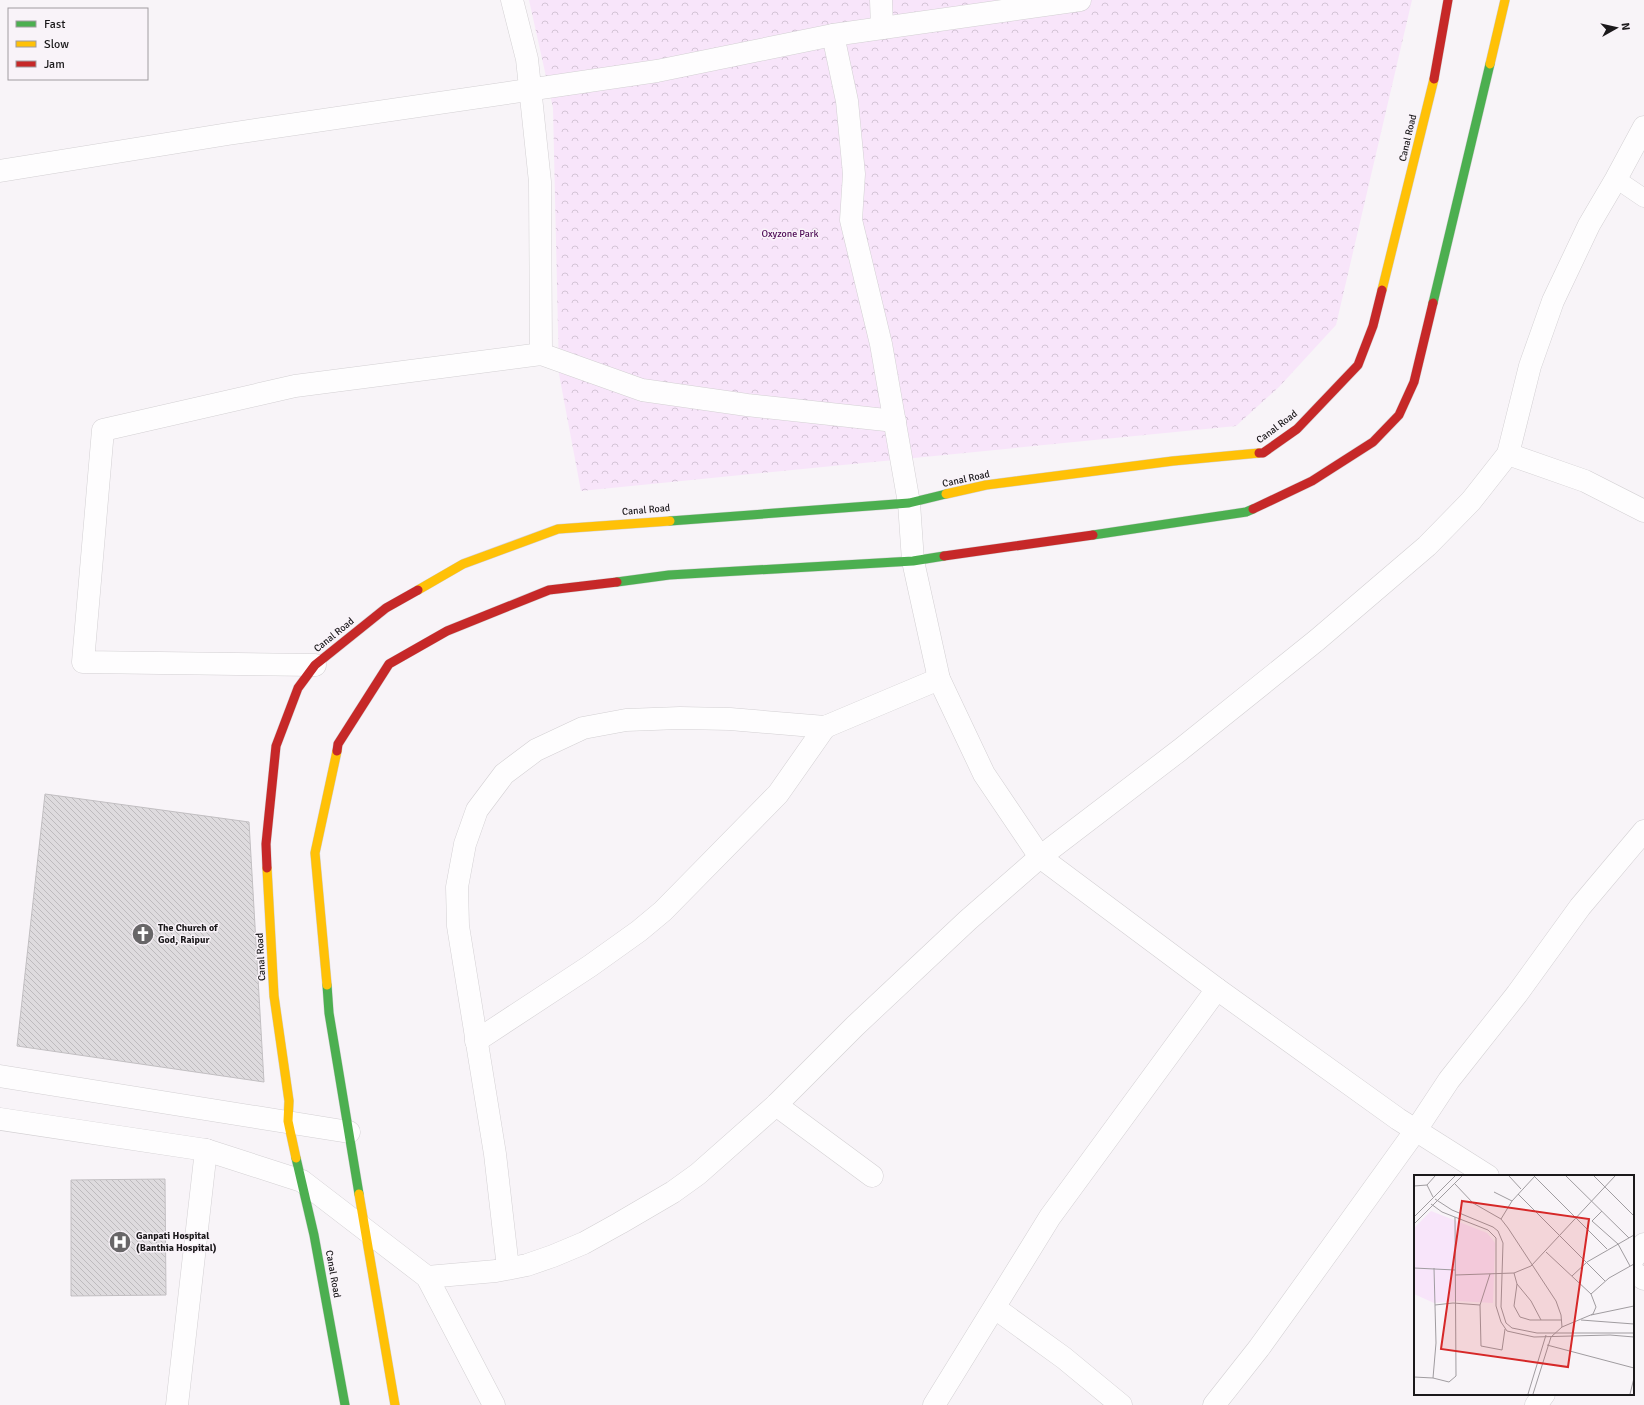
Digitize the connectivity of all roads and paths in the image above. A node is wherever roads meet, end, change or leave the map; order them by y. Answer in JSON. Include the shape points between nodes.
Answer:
{"nodes":[{"id":1,"x":512,"y":0,"type":"edge"},
{"id":2,"x":881,"y":0,"type":"edge"},
{"id":3,"x":1080,"y":0,"type":"edge"},
{"id":4,"x":1448,"y":0,"type":"edge"},
{"id":5,"x":1505,"y":0,"type":"edge"},
{"id":6,"x":882,"y":28,"type":"junction"},
{"id":7,"x":833,"y":35,"type":"junction"},
{"id":8,"x":530,"y":90,"type":"junction"},
{"id":9,"x":1644,"y":127,"type":"edge"},
{"id":10,"x":0,"y":172,"type":"edge"},
{"id":11,"x":1616,"y":179,"type":"junction"},
{"id":12,"x":1644,"y":198,"type":"edge"},
{"id":13,"x":541,"y":354,"type":"junction"},
{"id":14,"x":895,"y":420,"type":"junction"},
{"id":15,"x":1508,"y":454,"type":"junction"},
{"id":16,"x":909,"y":502,"type":"junction"},
{"id":17,"x":1644,"y":511,"type":"edge"},
{"id":18,"x":913,"y":561,"type":"junction"},
{"id":19,"x":315,"y":665,"type":"junction"},
{"id":20,"x":939,"y":679,"type":"junction"},
{"id":21,"x":825,"y":727,"type":"junction"},
{"id":22,"x":1644,"y":831,"type":"edge"},
{"id":23,"x":1040,"y":857,"type":"junction"},
{"id":24,"x":1217,"y":989,"type":"junction"},
{"id":25,"x":476,"y":1042,"type":"junction"},
{"id":26,"x":0,"y":1076,"type":"edge"},
{"id":27,"x":776,"y":1105,"type":"junction"},
{"id":28,"x":0,"y":1119,"type":"edge"},
{"id":29,"x":288,"y":1121,"type":"junction"},
{"id":30,"x":1416,"y":1130,"type":"junction"},
{"id":31,"x":349,"y":1132,"type":"junction"},
{"id":32,"x":206,"y":1150,"type":"junction"},
{"id":33,"x":1486,"y":1175,"type":"edge"},
{"id":34,"x":872,"y":1176,"type":"dead end"},
{"id":35,"x":302,"y":1181,"type":"junction"},
{"id":36,"x":368,"y":1231,"type":"junction"},
{"id":37,"x":1644,"y":1244,"type":"edge"},
{"id":38,"x":1634,"y":1258,"type":"edge"},
{"id":39,"x":508,"y":1268,"type":"junction"},
{"id":40,"x":1634,"y":1273,"type":"edge"},
{"id":41,"x":427,"y":1277,"type":"junction"},
{"id":42,"x":1644,"y":1279,"type":"edge"},
{"id":43,"x":994,"y":1308,"type":"junction"},
{"id":44,"x":1543,"y":1395,"type":"edge"},
{"id":45,"x":177,"y":1405,"type":"edge"},
{"id":46,"x":345,"y":1405,"type":"edge"},
{"id":47,"x":395,"y":1405,"type":"edge"},
{"id":48,"x":494,"y":1405,"type":"edge"},
{"id":49,"x":934,"y":1405,"type":"edge"},
{"id":50,"x":1121,"y":1405,"type":"edge"},
{"id":51,"x":1214,"y":1405,"type":"edge"},
{"id":52,"x":1536,"y":1405,"type":"edge"}],
"edges":[{"from":1,"to":8,"type":"street","via":[[527,58]]},
{"from":2,"to":6,"type":"street"},
{"from":3,"to":6,"type":"street"},
{"from":4,"to":16,"type":"main road","name":"Canal Road","via":[[1434,78],[1373,326],[1358,365],[1297,429],[1263,453],[986,485]]},
{"from":5,"to":18,"type":"main road","via":[[1414,382],[1399,416],[1372,442],[1312,481],[1246,512]]},
{"from":6,"to":7,"type":"street"},
{"from":7,"to":8,"type":"street","via":[[656,71]]},
{"from":7,"to":14,"type":"street","via":[[847,101],[854,174],[851,220],[881,344]]},
{"from":8,"to":10,"type":"street","via":[[228,134]]},
{"from":8,"to":13,"type":"street","via":[[540,182]]},
{"from":9,"to":11,"type":"street"},
{"from":11,"to":12,"type":"lane"},
{"from":11,"to":15,"type":"street","via":[[1589,225],[1552,301],[1530,366]]},
{"from":13,"to":14,"type":"street","via":[[642,390],[747,405]]},
{"from":13,"to":19,"type":"street","via":[[295,386],[103,430],[83,662]]},
{"from":14,"to":16,"type":"street"},
{"from":15,"to":17,"type":"street","via":[[1585,481]]},
{"from":15,"to":23,"type":"street","via":[[1471,501],[1415,556],[1317,640]]},
{"from":16,"to":18,"type":"street"},
{"from":16,"to":19,"type":"main road","name":"Canal Road","via":[[558,529],[463,564],[386,608]]},
{"from":18,"to":20,"type":"street"},
{"from":18,"to":31,"type":"main road","via":[[670,575],[549,590],[447,631],[389,664],[338,744],[315,853],[329,1013]]},
{"from":19,"to":29,"type":"main road","name":"Canal Road","via":[[298,688],[276,746],[266,844],[274,996],[289,1101]]},
{"from":20,"to":21,"type":"street"},
{"from":20,"to":23,"type":"street","via":[[984,774]]},
{"from":21,"to":25,"type":"street","via":[[778,794],[663,911],[639,932]]},
{"from":21,"to":25,"type":"street","via":[[723,719],[626,720],[583,728],[536,750],[504,774],[477,810],[465,844],[457,887],[458,926]]},
{"from":22,"to":30,"type":"street","via":[[1580,908],[1449,1080]]},
{"from":23,"to":24,"type":"street"},
{"from":23,"to":27,"type":"street","via":[[866,1015]]},
{"from":24,"to":30,"type":"street"},
{"from":24,"to":43,"type":"street","via":[[1050,1217]]},
{"from":25,"to":39,"type":"street","via":[[495,1154]]},
{"from":26,"to":29,"type":"street"},
{"from":27,"to":34,"type":"street"},
{"from":27,"to":39,"type":"street","via":[[698,1174],[673,1192],[584,1243],[534,1262]]},
{"from":28,"to":32,"type":"street"},
{"from":29,"to":31,"type":"street"},
{"from":29,"to":35,"type":"main road","name":"Canal Road"},
{"from":30,"to":33,"type":"street"},
{"from":30,"to":51,"type":"street","via":[[1259,1348]]},
{"from":31,"to":36,"type":"main road"},
{"from":32,"to":35,"type":"street"},
{"from":32,"to":45,"type":"street"},
{"from":35,"to":36,"type":"street"},
{"from":35,"to":46,"type":"main road","name":"Canal Road"},
{"from":36,"to":41,"type":"street"},
{"from":36,"to":47,"type":"main road"},
{"from":37,"to":38,"type":"street"},
{"from":39,"to":41,"type":"street"},
{"from":40,"to":42,"type":"street"},
{"from":41,"to":48,"type":"street"},
{"from":43,"to":49,"type":"street"},
{"from":43,"to":50,"type":"street","via":[[1064,1358]]},
{"from":44,"to":52,"type":"street"}]}
